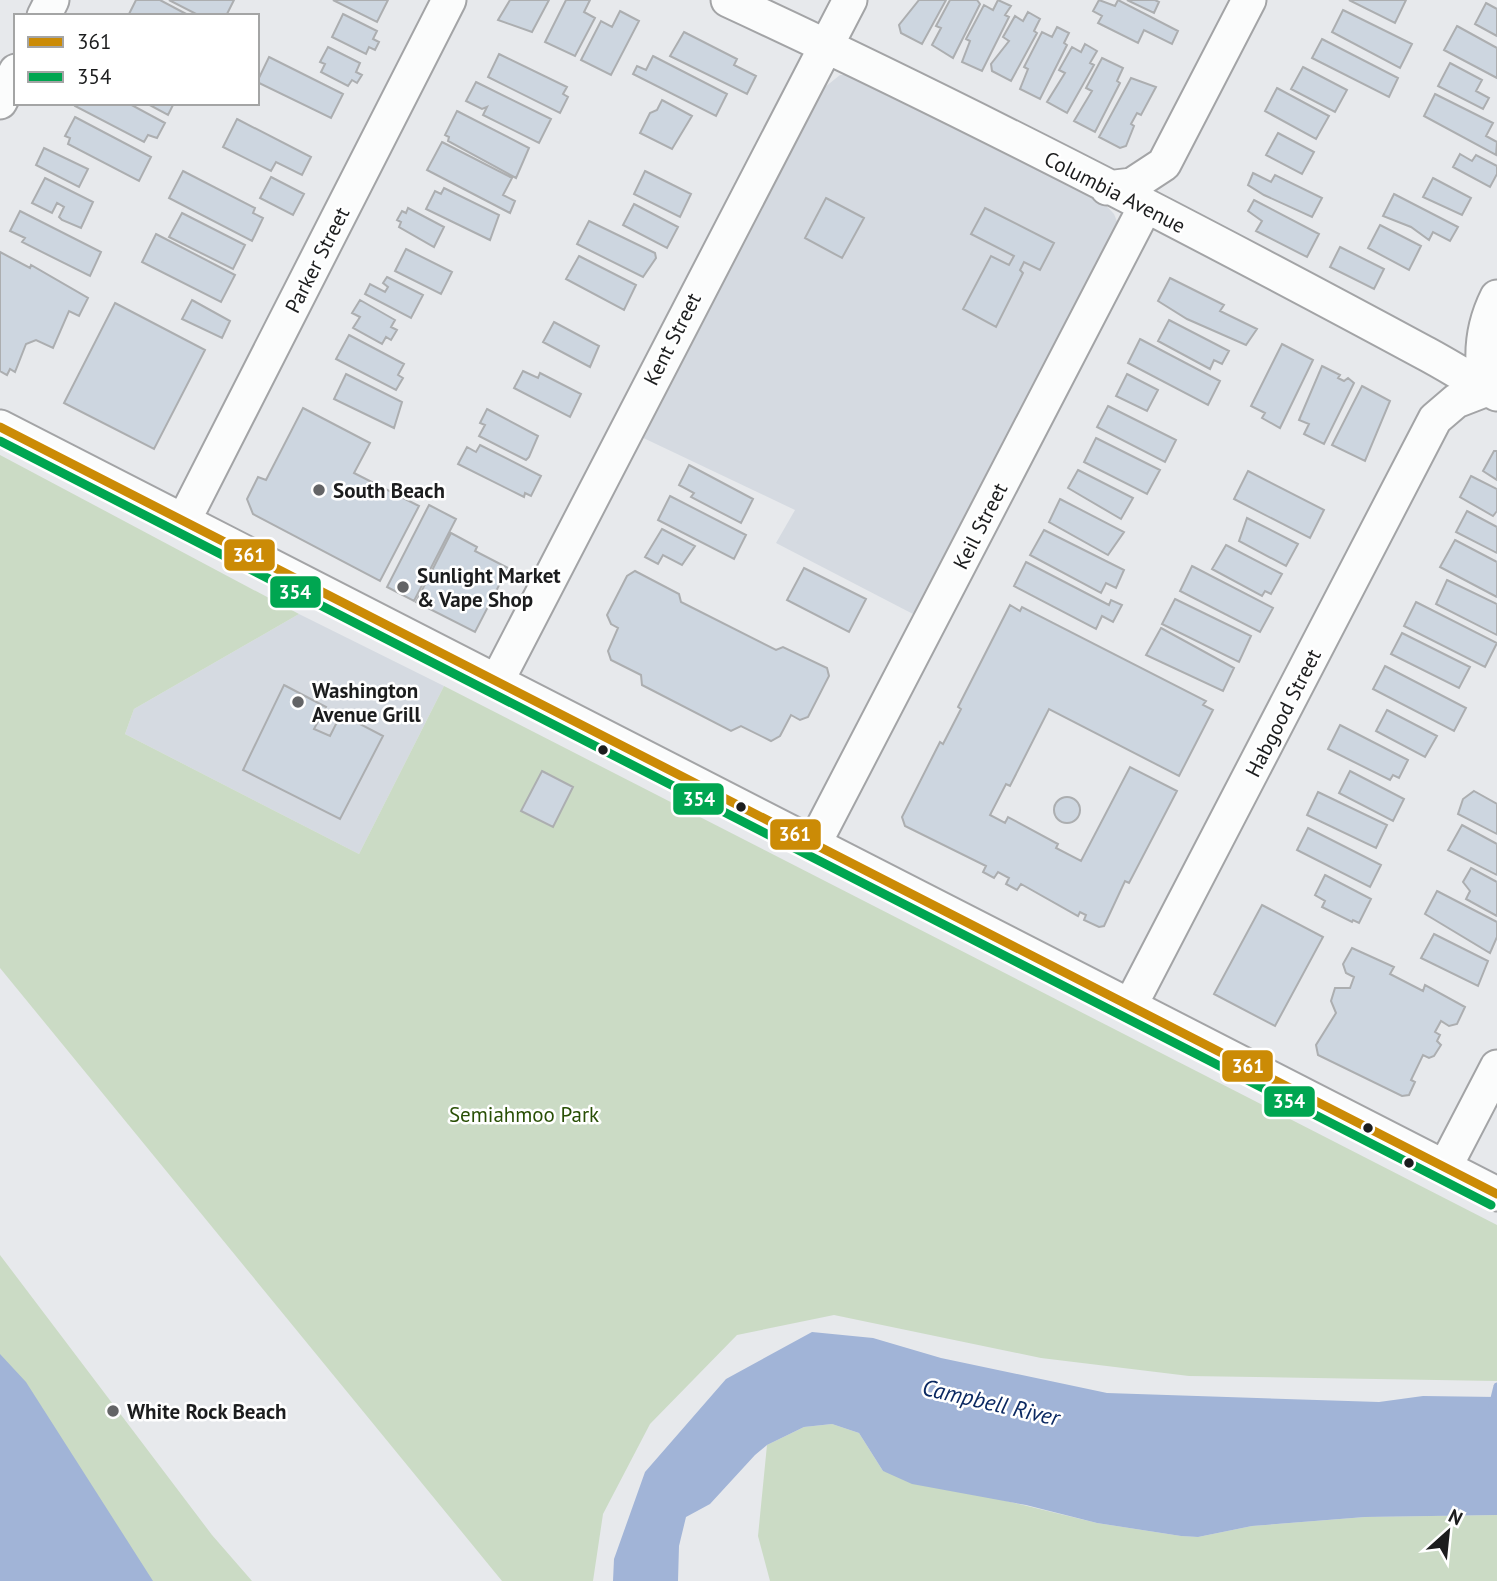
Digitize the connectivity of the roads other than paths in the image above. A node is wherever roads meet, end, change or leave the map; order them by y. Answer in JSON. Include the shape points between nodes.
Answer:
{"nodes":[{"id":1,"x":449,"y":0,"type":"edge"},
{"id":2,"x":729,"y":0,"type":"edge"},
{"id":3,"x":850,"y":0,"type":"edge"},
{"id":4,"x":1249,"y":0,"type":"edge"},
{"id":5,"x":827,"y":46,"type":"junction"},
{"id":6,"x":14,"y":75,"type":"edge"},
{"id":7,"x":0,"y":102,"type":"edge"},
{"id":8,"x":1164,"y":164,"type":"junction"},
{"id":9,"x":1107,"y":188,"type":"junction"},
{"id":10,"x":1145,"y":207,"type":"junction"},
{"id":11,"x":1178,"y":224,"type":"junction"},
{"id":12,"x":1491,"y":308,"type":"edge"},
{"id":13,"x":1425,"y":353,"type":"junction"},
{"id":14,"x":1492,"y":391,"type":"edge"},
{"id":15,"x":1435,"y":419,"type":"junction"},
{"id":16,"x":0,"y":427,"type":"edge"},
{"id":17,"x":184,"y":520,"type":"junction"},
{"id":18,"x":497,"y":681,"type":"junction"},
{"id":19,"x":814,"y":844,"type":"junction"},
{"id":20,"x":1130,"y":1006,"type":"junction"},
{"id":21,"x":1497,"y":1067,"type":"edge"},
{"id":22,"x":1445,"y":1167,"type":"junction"},
{"id":23,"x":1497,"y":1194,"type":"edge"}],
"edges":[{"from":1,"to":17,"type":"street","name":"Parker Street"},
{"from":2,"to":5,"type":"street","name":"Columbia Avenue"},
{"from":3,"to":5,"type":"street","name":"Kent Street"},
{"from":4,"to":8,"type":"street"},
{"from":5,"to":9,"type":"street","name":"Columbia Avenue"},
{"from":5,"to":18,"type":"street","name":"Kent Street"},
{"from":6,"to":7,"type":"street"},
{"from":8,"to":9,"type":"street","via":[[1132,185]]},
{"from":8,"to":11,"type":"street","via":[[1167,202]]},
{"from":9,"to":10,"type":"street","name":"Columbia Avenue"},
{"from":10,"to":11,"type":"street","name":"Columbia Avenue"},
{"from":10,"to":19,"type":"street","name":"Keil Street"},
{"from":11,"to":13,"type":"street","name":"Columbia Avenue"},
{"from":12,"to":13,"type":"street","via":[[1462,338]]},
{"from":12,"to":14,"type":"street","via":[[1482,363]]},
{"from":13,"to":14,"type":"street","name":"Columbia Avenue"},
{"from":13,"to":15,"type":"street","name":"Habgood Street","via":[[1436,380]]},
{"from":14,"to":15,"type":"street","name":"Habgood Street","via":[[1456,401]]},
{"from":15,"to":20,"type":"street","name":"Habgood Street"},
{"from":16,"to":17,"type":"street"},
{"from":17,"to":18,"type":"street"},
{"from":18,"to":19,"type":"street"},
{"from":19,"to":20,"type":"street"},
{"from":20,"to":22,"type":"street"},
{"from":21,"to":22,"type":"street"},
{"from":22,"to":23,"type":"street"}]}
